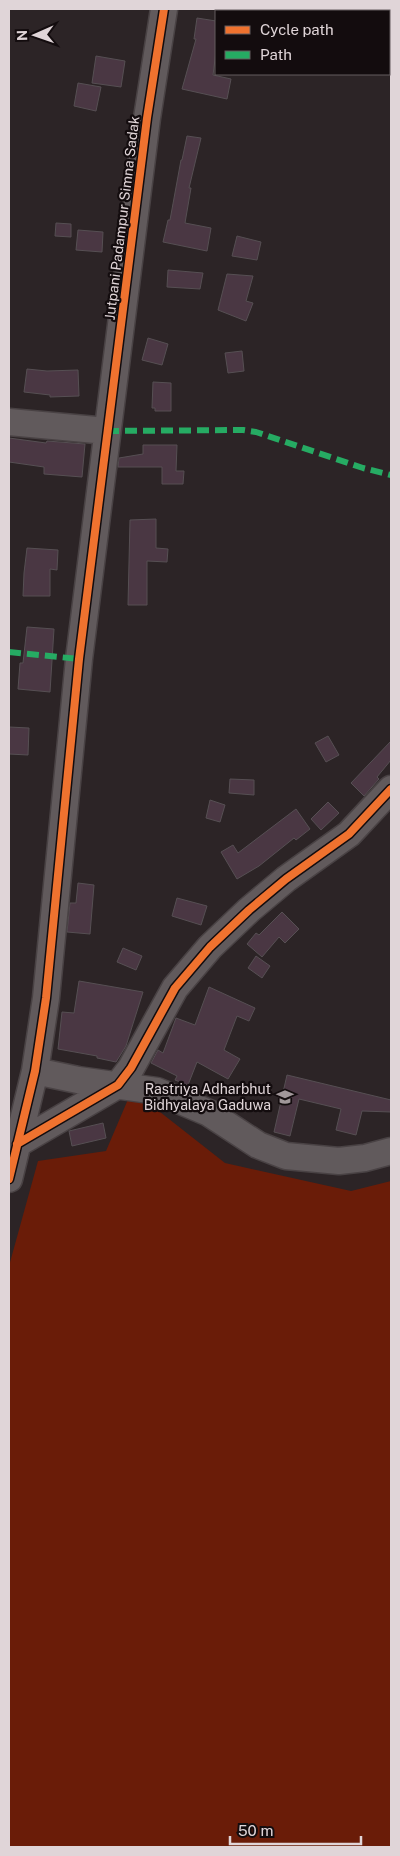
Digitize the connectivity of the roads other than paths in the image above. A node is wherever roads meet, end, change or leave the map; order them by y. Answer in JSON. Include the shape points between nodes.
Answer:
{"nodes":[{"id":1,"x":164,"y":9,"type":"edge"},
{"id":2,"x":9,"y":422,"type":"edge"},
{"id":3,"x":108,"y":431,"type":"junction"},
{"id":4,"x":391,"y":789,"type":"edge"},
{"id":5,"x":35,"y":1071,"type":"junction"},
{"id":6,"x":118,"y":1084,"type":"junction"},
{"id":7,"x":17,"y":1144,"type":"junction"},
{"id":8,"x":391,"y":1151,"type":"edge"},
{"id":9,"x":9,"y":1179,"type":"edge"}],
"edges":[{"from":1,"to":3,"type":"street","name":"Jutpani Padampur Simna Sadak","via":[[147,118]]},
{"from":2,"to":3,"type":"street"},
{"from":3,"to":5,"type":"street","name":"Jutpani Padampur Simna Sadak","via":[[79,659],[46,998]]},
{"from":4,"to":6,"type":"street","via":[[349,834],[286,879],[210,947],[176,988],[131,1068]]},
{"from":5,"to":6,"type":"street"},
{"from":5,"to":7,"type":"street","name":"Jutpani Padampur Simna Sadak"},
{"from":6,"to":7,"type":"street"},
{"from":6,"to":8,"type":"street","via":[[157,1092],[210,1113],[258,1145],[286,1156],[339,1161]]},
{"from":7,"to":9,"type":"street","name":"Jutpani Padampur Simna Sadak"}]}
